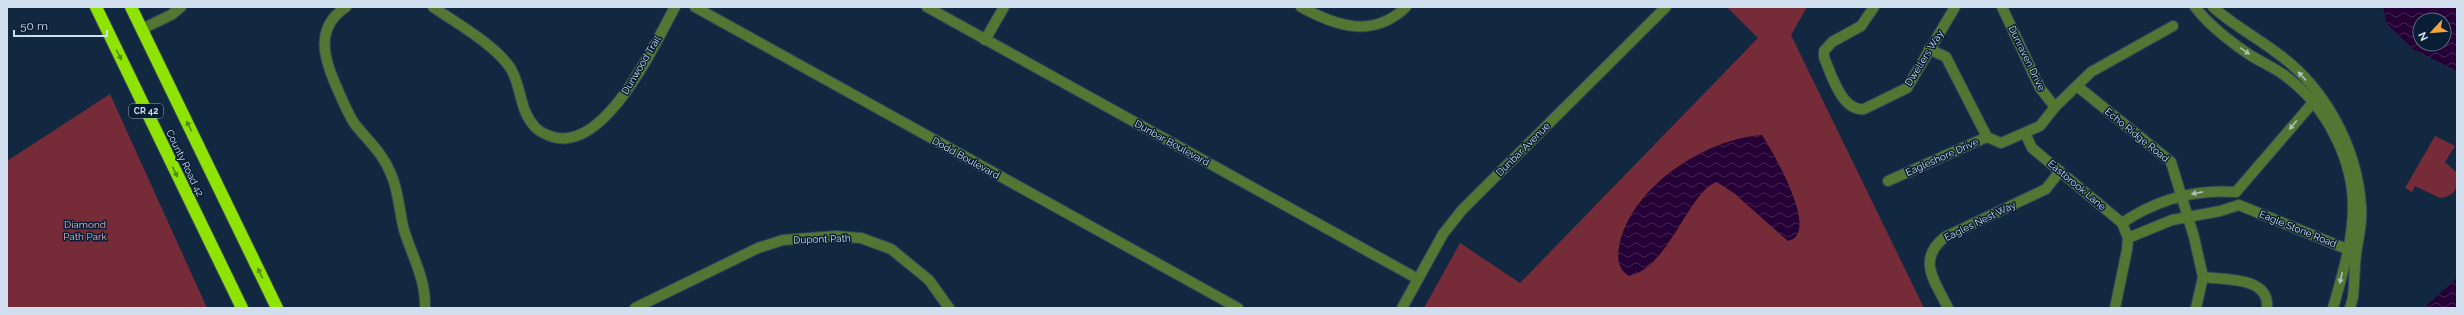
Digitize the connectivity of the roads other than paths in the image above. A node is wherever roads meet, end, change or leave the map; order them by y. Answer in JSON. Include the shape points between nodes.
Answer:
{"nodes":[{"id":1,"x":96,"y":7,"type":"edge"},
{"id":2,"x":131,"y":7,"type":"edge"},
{"id":3,"x":181,"y":7,"type":"edge"},
{"id":4,"x":346,"y":7,"type":"edge"},
{"id":5,"x":433,"y":7,"type":"edge"},
{"id":6,"x":675,"y":7,"type":"edge"},
{"id":7,"x":695,"y":7,"type":"edge"},
{"id":8,"x":927,"y":7,"type":"edge"},
{"id":9,"x":1004,"y":7,"type":"edge"},
{"id":10,"x":1301,"y":7,"type":"edge"},
{"id":11,"x":1406,"y":7,"type":"edge"},
{"id":12,"x":1666,"y":7,"type":"edge"},
{"id":13,"x":1874,"y":7,"type":"edge"},
{"id":14,"x":1955,"y":7,"type":"edge"},
{"id":15,"x":2002,"y":7,"type":"edge"},
{"id":16,"x":2195,"y":7,"type":"edge"},
{"id":17,"x":2213,"y":7,"type":"edge"},
{"id":18,"x":2233,"y":25,"type":"junction"},
{"id":19,"x":2173,"y":26,"type":"dead end"},
{"id":20,"x":142,"y":29,"type":"junction"},
{"id":21,"x":2224,"y":37,"type":"junction"},
{"id":22,"x":986,"y":40,"type":"junction"},
{"id":23,"x":1929,"y":49,"type":"junction"},
{"id":24,"x":2077,"y":86,"type":"junction"},
{"id":25,"x":2316,"y":99,"type":"junction"},
{"id":26,"x":2055,"y":107,"type":"junction"},
{"id":27,"x":2025,"y":133,"type":"junction"},
{"id":28,"x":1987,"y":137,"type":"junction"},
{"id":29,"x":2060,"y":170,"type":"junction"},
{"id":30,"x":1888,"y":181,"type":"dead end"},
{"id":31,"x":2236,"y":192,"type":"junction"},
{"id":32,"x":2180,"y":197,"type":"junction"},
{"id":33,"x":2239,"y":205,"type":"junction"},
{"id":34,"x":2187,"y":216,"type":"junction"},
{"id":35,"x":2122,"y":223,"type":"junction"},
{"id":36,"x":2128,"y":238,"type":"junction"},
{"id":37,"x":2352,"y":251,"type":"junction"},
{"id":38,"x":2203,"y":276,"type":"junction"},
{"id":39,"x":1418,"y":279,"type":"junction"},
{"id":40,"x":242,"y":308,"type":"edge"},
{"id":41,"x":277,"y":308,"type":"edge"},
{"id":42,"x":425,"y":308,"type":"edge"},
{"id":43,"x":635,"y":308,"type":"edge"},
{"id":44,"x":949,"y":308,"type":"edge"},
{"id":45,"x":1238,"y":308,"type":"edge"},
{"id":46,"x":1402,"y":308,"type":"edge"},
{"id":47,"x":1948,"y":308,"type":"edge"},
{"id":48,"x":2115,"y":308,"type":"edge"},
{"id":49,"x":2196,"y":308,"type":"edge"},
{"id":50,"x":2267,"y":308,"type":"edge"},
{"id":51,"x":2333,"y":308,"type":"edge"},
{"id":52,"x":2350,"y":308,"type":"edge"}],
"edges":[{"from":1,"to":40,"type":"highway","name":"County Road 42","number":"CR 42","one_way":true},
{"from":2,"to":20,"type":"highway","name":"County Road 42","number":"CR 42"},
{"from":3,"to":20,"type":"street"},
{"from":4,"to":42,"type":"street","via":[[329,25],[324,56],[349,113],[383,157],[392,174],[404,229],[421,274]]},
{"from":5,"to":6,"type":"street","name":"Dunwood Trail","via":[[504,60],[516,80],[523,110],[529,120],[536,129],[558,138],[582,134],[610,111],[636,76]]},
{"from":7,"to":45,"type":"street","name":"Dodd Boulevard"},
{"from":8,"to":22,"type":"street","name":"Dunbar Boulevard"},
{"from":9,"to":22,"type":"street"},
{"from":10,"to":11,"type":"street","via":[[1323,19],[1346,26],[1373,26],[1397,16]]},
{"from":12,"to":39,"type":"street","name":"Dunbar Avenue","via":[[1462,210],[1443,234]]},
{"from":13,"to":23,"type":"street","name":"Dwellers Way","via":[[1861,26],[1832,42],[1824,51],[1829,68],[1851,107],[1864,109],[1906,88]]},
{"from":14,"to":23,"type":"street","name":"Dwellers Way"},
{"from":15,"to":26,"type":"street","name":"Dunraven Drive","via":[[2040,88]]},
{"from":16,"to":21,"type":"street"},
{"from":17,"to":18,"type":"street"},
{"from":18,"to":21,"type":"street"},
{"from":25,"to":18,"type":"street","one_way":true,"via":[[2278,53]]},
{"from":19,"to":24,"type":"street","name":"Eagleshore Drive","via":[[2108,61],[2091,72]]},
{"from":41,"to":20,"type":"highway","name":"County Road 42","number":"CR 42","one_way":true},
{"from":21,"to":25,"type":"street","one_way":true,"via":[[2289,78]]},
{"from":22,"to":39,"type":"street","name":"Dunbar Boulevard"},
{"from":23,"to":28,"type":"street","via":[[1946,57]]},
{"from":24,"to":26,"type":"street","name":"Eagleshore Drive"},
{"from":24,"to":32,"type":"street","name":"Echo Ridge Road","via":[[2171,162]]},
{"from":25,"to":31,"type":"street","one_way":true},
{"from":25,"to":37,"type":"street","via":[[2334,118],[2351,156],[2361,206]]},
{"from":26,"to":27,"type":"street","name":"Eagleshore Drive","via":[[2040,126]]},
{"from":27,"to":28,"type":"street","name":"Eagleshore Drive","via":[[2001,143]]},
{"from":27,"to":29,"type":"street","name":"Eastbrook Lane","via":[[2032,148]]},
{"from":28,"to":30,"type":"street","name":"Eagleshore Drive"},
{"from":29,"to":35,"type":"street","name":"Eastbrook Lane"},
{"from":29,"to":47,"type":"street","name":"Eagles Nest Way","via":[[2046,189],[1945,236],[1935,244],[1929,268]]},
{"from":31,"to":32,"type":"street","one_way":true,"via":[[2208,191]]},
{"from":31,"to":33,"type":"street"},
{"from":32,"to":34,"type":"street","name":"Echo Ridge Road"},
{"from":32,"to":35,"type":"street","via":[[2157,203]]},
{"from":33,"to":34,"type":"street"},
{"from":33,"to":37,"type":"street","name":"Eagle Stone Road"},
{"from":34,"to":36,"type":"street"},
{"from":34,"to":38,"type":"street","name":"Echo Ridge Road"},
{"from":35,"to":36,"type":"street","name":"Eastbrook Lane"},
{"from":36,"to":48,"type":"street"},
{"from":37,"to":51,"type":"street","one_way":true},
{"from":37,"to":52,"type":"street"},
{"from":38,"to":49,"type":"street"},
{"from":38,"to":50,"type":"street","via":[[2255,285],[2265,295]]},
{"from":39,"to":46,"type":"street","name":"Dunbar Avenue"},
{"from":43,"to":44,"type":"street","name":"Dupont Path","via":[[758,248],[783,240],[836,236],[862,238],[891,249],[929,280]]}]}
